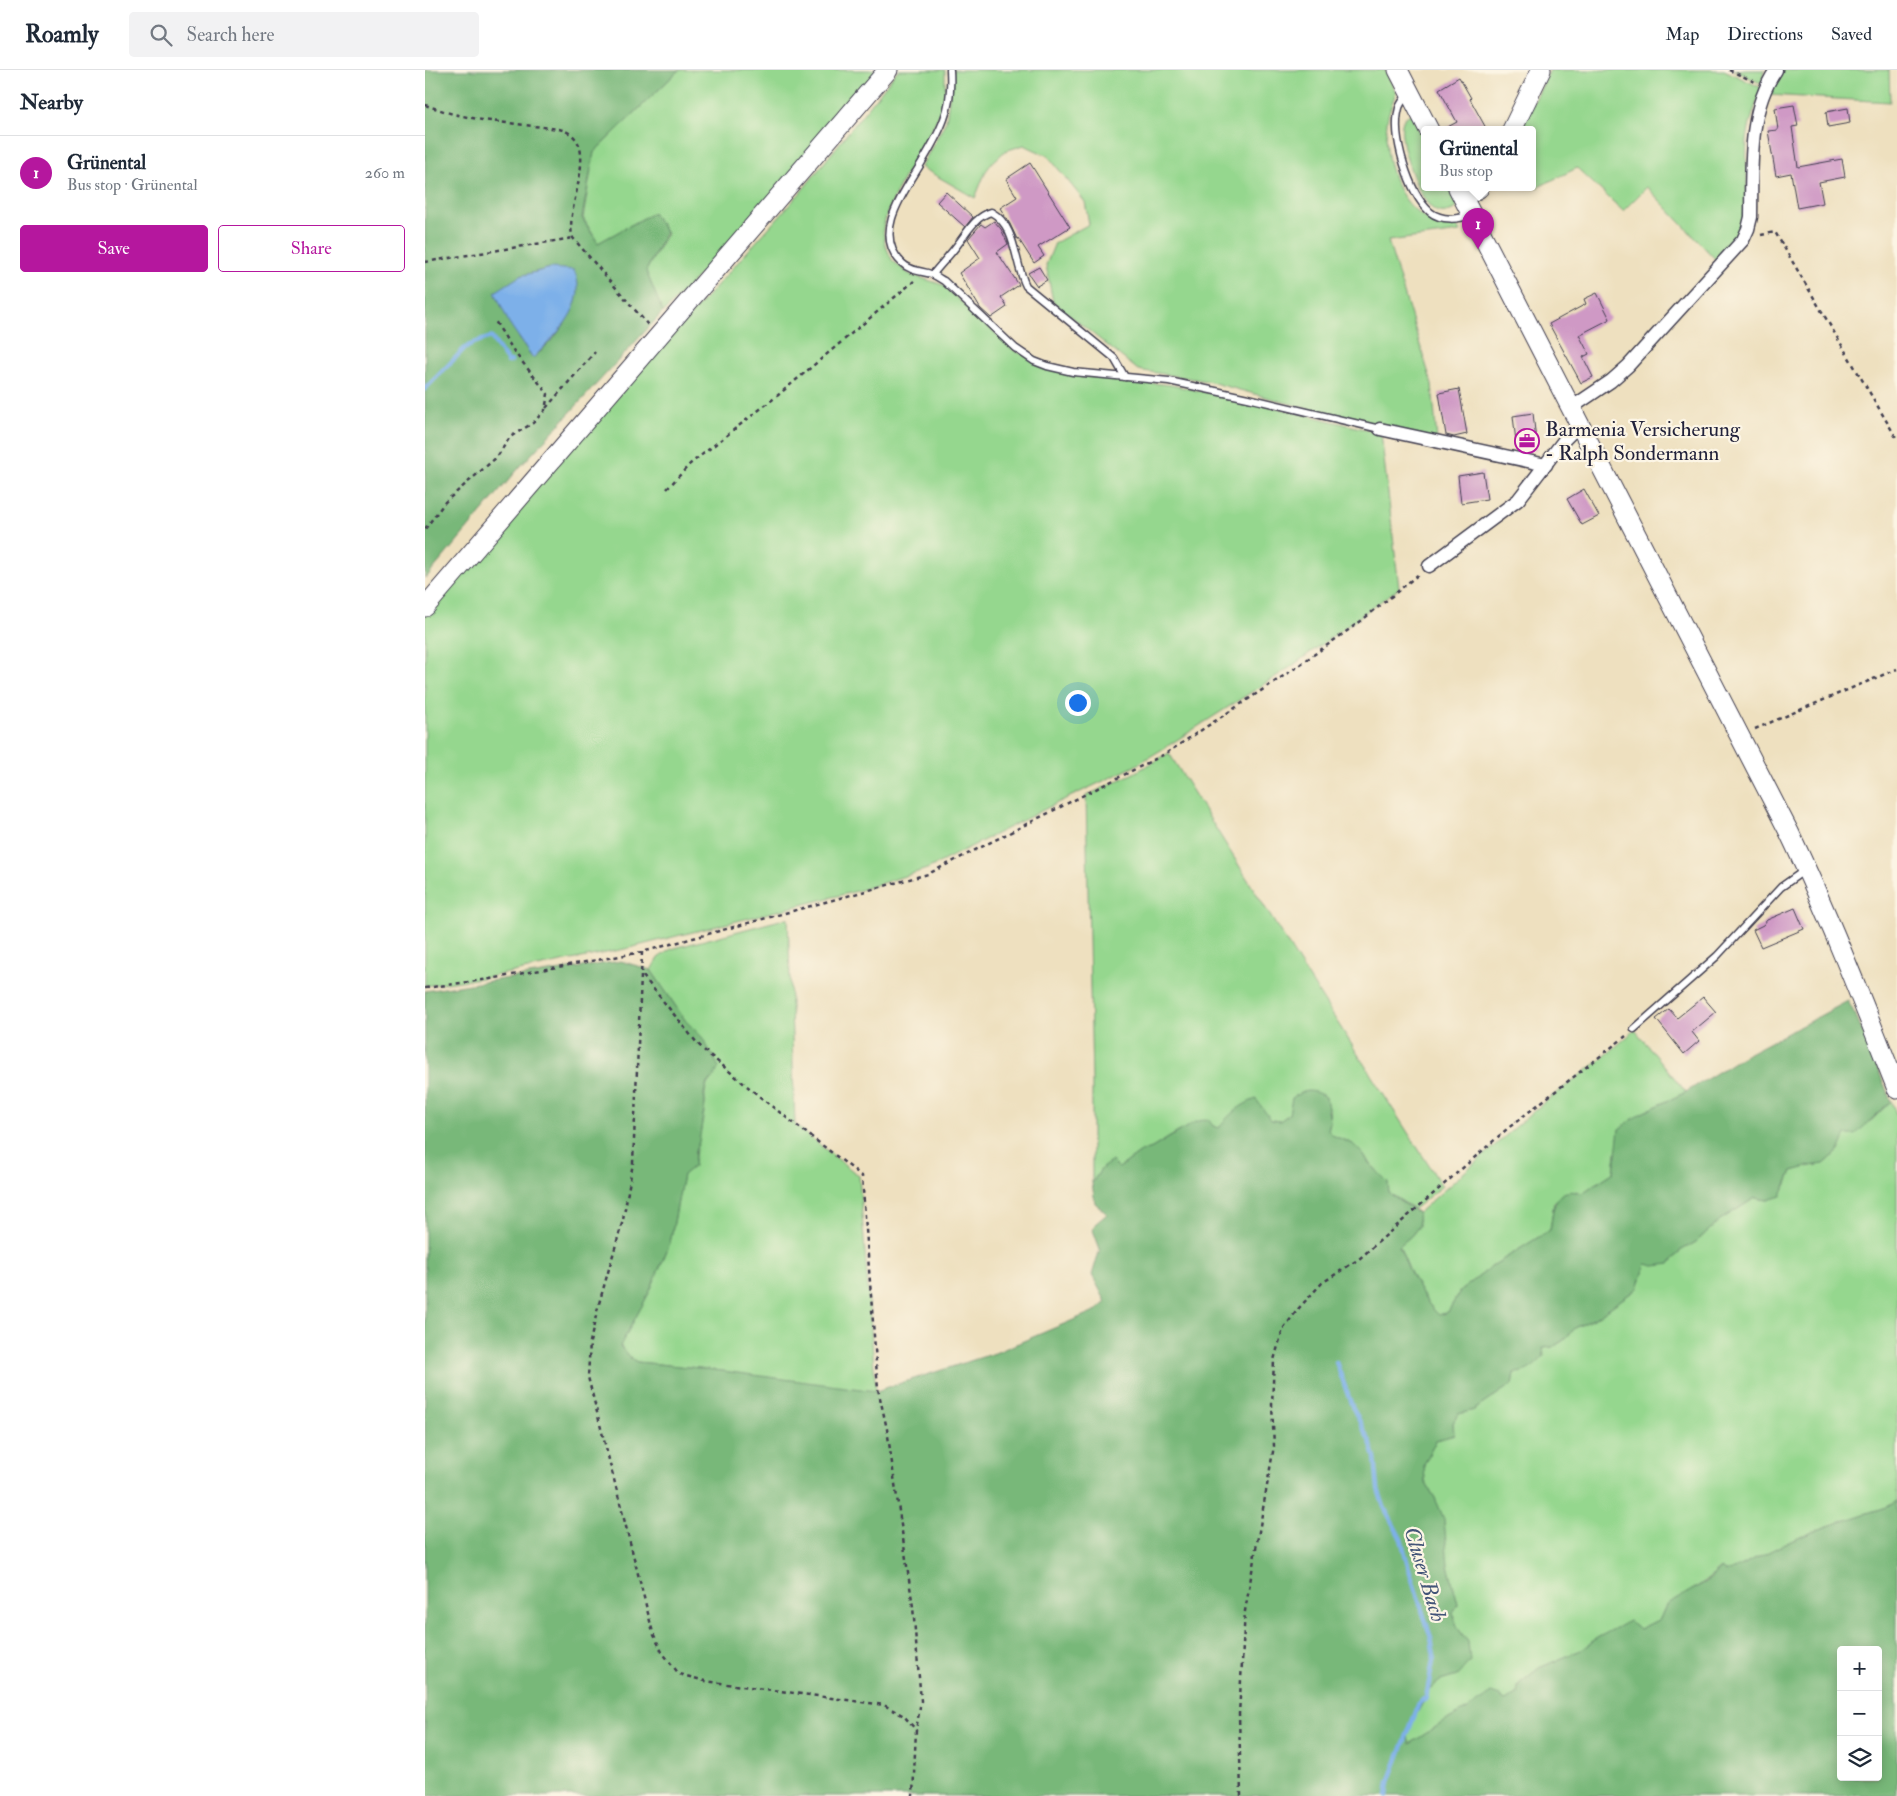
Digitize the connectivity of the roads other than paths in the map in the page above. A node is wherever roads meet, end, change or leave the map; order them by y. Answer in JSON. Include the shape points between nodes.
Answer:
{"nodes":[{"id":1,"x":888,"y":70,"type":"edge"},
{"id":2,"x":950,"y":70,"type":"edge"},
{"id":3,"x":1398,"y":70,"type":"edge"},
{"id":4,"x":1541,"y":70,"type":"edge"},
{"id":5,"x":1771,"y":76,"type":"edge"},
{"id":6,"x":1409,"y":92,"type":"junction"},
{"id":7,"x":1427,"y":126,"type":"edge"},
{"id":8,"x":1514,"y":126,"type":"edge"},
{"id":9,"x":1461,"y":192,"type":"edge"},
{"id":10,"x":1472,"y":214,"type":"junction"},
{"id":11,"x":933,"y":274,"type":"junction"},
{"id":12,"x":1125,"y":376,"type":"junction"},
{"id":13,"x":1575,"y":416,"type":"junction"},
{"id":14,"x":1380,"y":429,"type":"joint"},
{"id":15,"x":1546,"y":465,"type":"junction"},
{"id":16,"x":1429,"y":566,"type":"road end"},
{"id":17,"x":425,"y":607,"type":"edge"},
{"id":18,"x":1807,"y":869,"type":"junction"},
{"id":19,"x":1634,"y":1029,"type":"road end"},
{"id":20,"x":1897,"y":1090,"type":"edge"}],
"edges":[{"from":1,"to":17,"type":"main road"},
{"from":2,"to":11,"type":"lane","via":[[949,100],[943,121],[902,194],[889,232],[892,249],[903,264]]},
{"from":3,"to":6,"type":"main road"},
{"from":4,"to":8,"type":"main road"},
{"from":5,"to":13,"type":"street","via":[[1753,136],[1751,217],[1743,240],[1628,366]]},
{"from":6,"to":7,"type":"main road"},
{"from":6,"to":10,"type":"lane","via":[[1399,108],[1397,127],[1400,153],[1421,201],[1432,214],[1447,218]]},
{"from":9,"to":10,"type":"main road"},
{"from":10,"to":13,"type":"main road"},
{"from":11,"to":12,"type":"lane","via":[[952,287],[1015,348],[1034,361],[1073,372]]},
{"from":11,"to":12,"type":"lane","via":[[967,231],[983,215],[991,212],[1006,228],[1026,286],[1114,358]]},
{"from":12,"to":14,"type":"lane","via":[[1169,381]]},
{"from":13,"to":15,"type":"street","via":[[1565,439]]},
{"from":13,"to":18,"type":"main road"},
{"from":14,"to":15,"type":"street"},
{"from":15,"to":16,"type":"street","via":[[1518,500]]},
{"from":18,"to":19,"type":"lane","via":[[1781,887],[1717,956]]},
{"from":18,"to":20,"type":"main road"}]}
